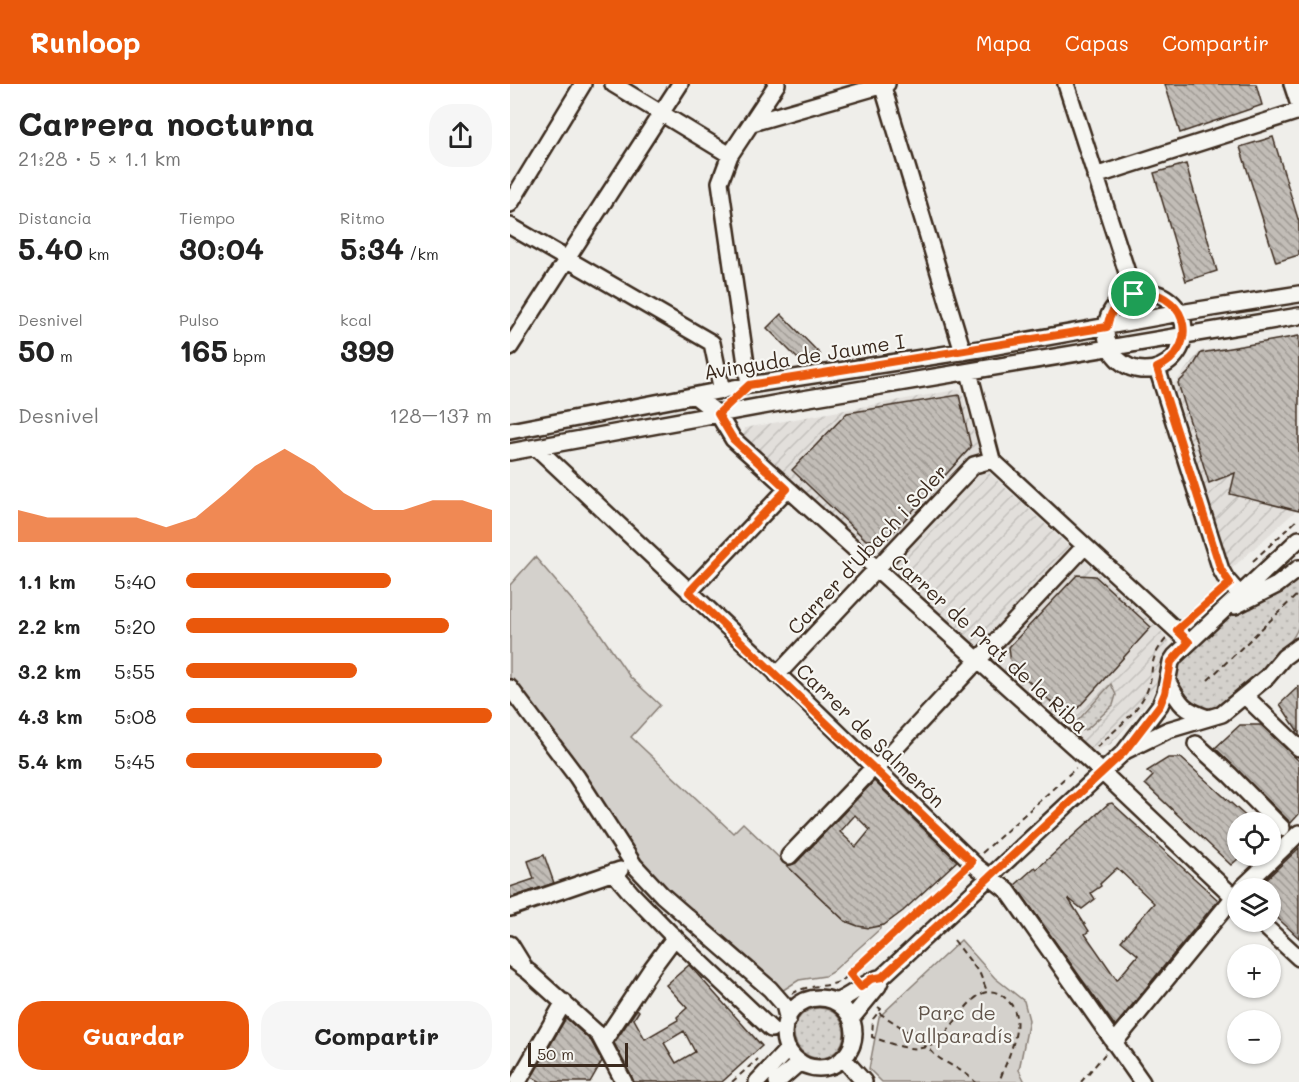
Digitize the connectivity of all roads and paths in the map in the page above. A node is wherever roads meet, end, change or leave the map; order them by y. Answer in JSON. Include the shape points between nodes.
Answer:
{"nodes":[{"id":1,"x":583,"y":84,"type":"edge"},
{"id":2,"x":613,"y":84,"type":"edge"},
{"id":3,"x":681,"y":84,"type":"edge"},
{"id":4,"x":777,"y":84,"type":"edge"},
{"id":5,"x":884,"y":84,"type":"edge"},
{"id":6,"x":1066,"y":84,"type":"edge"},
{"id":7,"x":1292,"y":84,"type":"edge"},
{"id":8,"x":1299,"y":105,"type":"edge"},
{"id":9,"x":1299,"y":111,"type":"edge"},
{"id":10,"x":662,"y":114,"type":"junction"},
{"id":11,"x":752,"y":123,"type":"junction"},
{"id":12,"x":730,"y":155,"type":"junction"},
{"id":13,"x":1095,"y":176,"type":"junction"},
{"id":14,"x":510,"y":204,"type":"edge"},
{"id":15,"x":510,"y":226,"type":"edge"},
{"id":16,"x":567,"y":260,"type":"junction"},
{"id":17,"x":1134,"y":294,"type":"junction"},
{"id":18,"x":1299,"y":294,"type":"edge"},
{"id":19,"x":1180,"y":313,"type":"junction"},
{"id":20,"x":1299,"y":316,"type":"edge"},
{"id":21,"x":1107,"y":327,"type":"junction"},
{"id":22,"x":1184,"y":336,"type":"junction"},
{"id":23,"x":510,"y":347,"type":"edge"},
{"id":24,"x":1110,"y":347,"type":"junction"},
{"id":25,"x":963,"y":352,"type":"junction"},
{"id":26,"x":1157,"y":368,"type":"junction"},
{"id":27,"x":969,"y":372,"type":"junction"},
{"id":28,"x":749,"y":385,"type":"junction"},
{"id":29,"x":722,"y":391,"type":"junction"},
{"id":30,"x":695,"y":396,"type":"junction"},
{"id":31,"x":718,"y":414,"type":"junction"},
{"id":32,"x":510,"y":430,"type":"edge"},
{"id":33,"x":537,"y":448,"type":"junction"},
{"id":34,"x":510,"y":452,"type":"edge"},
{"id":35,"x":992,"y":460,"type":"junction"},
{"id":36,"x":787,"y":489,"type":"junction"},
{"id":37,"x":1299,"y":518,"type":"edge"},
{"id":38,"x":1299,"y":539,"type":"edge"},
{"id":39,"x":1085,"y":546,"type":"junction"},
{"id":40,"x":1253,"y":561,"type":"dead end"},
{"id":41,"x":1250,"y":567,"type":"dead end"},
{"id":42,"x":1299,"y":568,"type":"edge"},
{"id":43,"x":877,"y":569,"type":"junction"},
{"id":44,"x":1267,"y":569,"type":"junction"},
{"id":45,"x":1235,"y":589,"type":"junction"},
{"id":46,"x":689,"y":592,"type":"junction"},
{"id":47,"x":1299,"y":593,"type":"edge"},
{"id":48,"x":1220,"y":614,"type":"junction"},
{"id":49,"x":1177,"y":630,"type":"junction"},
{"id":50,"x":1299,"y":635,"type":"edge"},
{"id":51,"x":1189,"y":642,"type":"junction"},
{"id":52,"x":1299,"y":646,"type":"edge"},
{"id":53,"x":1284,"y":657,"type":"junction"},
{"id":54,"x":978,"y":660,"type":"junction"},
{"id":55,"x":777,"y":675,"type":"junction"},
{"id":56,"x":1208,"y":680,"type":"dead end"},
{"id":57,"x":1168,"y":682,"type":"junction"},
{"id":58,"x":510,"y":688,"type":"edge"},
{"id":59,"x":1245,"y":696,"type":"junction"},
{"id":60,"x":1209,"y":718,"type":"junction"},
{"id":61,"x":1196,"y":744,"type":"dead end"},
{"id":62,"x":1299,"y":748,"type":"edge"},
{"id":63,"x":1124,"y":752,"type":"junction"},
{"id":64,"x":1086,"y":758,"type":"junction"},
{"id":65,"x":875,"y":768,"type":"junction"},
{"id":66,"x":1102,"y":772,"type":"junction"},
{"id":67,"x":1282,"y":828,"type":"dead end"},
{"id":68,"x":1299,"y":832,"type":"edge"},
{"id":69,"x":789,"y":856,"type":"dead end"},
{"id":70,"x":972,"y":862,"type":"junction"},
{"id":71,"x":634,"y":865,"type":"junction"},
{"id":72,"x":613,"y":872,"type":"junction"},
{"id":73,"x":989,"y":876,"type":"junction"},
{"id":74,"x":1254,"y":878,"type":"edge"},
{"id":75,"x":1227,"y":886,"type":"edge"},
{"id":76,"x":1227,"y":907,"type":"edge"},
{"id":77,"x":510,"y":908,"type":"edge"},
{"id":78,"x":1271,"y":932,"type":"edge"},
{"id":79,"x":675,"y":937,"type":"junction"},
{"id":80,"x":954,"y":940,"type":"dead end"},
{"id":81,"x":510,"y":944,"type":"edge"},
{"id":82,"x":510,"y":958,"type":"edge"},
{"id":83,"x":1299,"y":958,"type":"edge"},
{"id":84,"x":529,"y":972,"type":"junction"},
{"id":85,"x":850,"y":974,"type":"junction"},
{"id":86,"x":987,"y":991,"type":"junction"},
{"id":87,"x":866,"y":992,"type":"junction"},
{"id":88,"x":564,"y":1002,"type":"junction"},
{"id":89,"x":835,"y":1002,"type":"junction"},
{"id":90,"x":783,"y":1003,"type":"junction"},
{"id":91,"x":876,"y":1011,"type":"dead end"},
{"id":92,"x":851,"y":1019,"type":"junction"},
{"id":93,"x":788,"y":1020,"type":"junction"},
{"id":94,"x":771,"y":1029,"type":"dead end"},
{"id":95,"x":603,"y":1042,"type":"junction"},
{"id":96,"x":1114,"y":1043,"type":"junction"},
{"id":97,"x":928,"y":1046,"type":"junction"},
{"id":98,"x":788,"y":1049,"type":"junction"},
{"id":99,"x":760,"y":1057,"type":"dead end"},
{"id":100,"x":843,"y":1058,"type":"junction"},
{"id":101,"x":800,"y":1062,"type":"junction"},
{"id":102,"x":517,"y":1080,"type":"edge"},
{"id":103,"x":624,"y":1082,"type":"edge"},
{"id":104,"x":732,"y":1082,"type":"edge"},
{"id":105,"x":757,"y":1082,"type":"edge"},
{"id":106,"x":777,"y":1082,"type":"edge"},
{"id":107,"x":864,"y":1082,"type":"edge"},
{"id":108,"x":975,"y":1082,"type":"edge"},
{"id":109,"x":999,"y":1082,"type":"edge"},
{"id":110,"x":1082,"y":1082,"type":"edge"},
{"id":111,"x":1142,"y":1082,"type":"edge"}],
"edges":[{"from":1,"to":14,"type":"street"},
{"from":2,"to":10,"type":"street"},
{"from":3,"to":10,"type":"street"},
{"from":4,"to":11,"type":"street"},
{"from":5,"to":11,"type":"street"},
{"from":5,"to":25,"type":"street"},
{"from":6,"to":13,"type":"street"},
{"from":7,"to":8,"type":"street"},
{"from":9,"to":13,"type":"street"},
{"from":10,"to":12,"type":"street"},
{"from":10,"to":16,"type":"street"},
{"from":11,"to":12,"type":"street"},
{"from":12,"to":28,"type":"street","via":[[720,182]]},
{"from":13,"to":17,"type":"street"},
{"from":15,"to":16,"type":"street"},
{"from":16,"to":23,"type":"street"},
{"from":16,"to":29,"type":"street","via":[[712,343]]},
{"from":17,"to":19,"type":"street","via":[[1155,293]]},
{"from":17,"to":21,"type":"street","via":[[1112,310]]},
{"from":18,"to":19,"type":"street","name":"Avinguda de Jaume I"},
{"from":19,"to":21,"type":"street","name":"Avinguda de Jaume I"},
{"from":19,"to":22,"type":"street"},
{"from":20,"to":22,"type":"street"},
{"from":21,"to":24,"type":"street"},
{"from":21,"to":25,"type":"street","name":"Avinguda de Jaume I"},
{"from":22,"to":24,"type":"street"},
{"from":22,"to":26,"type":"street","via":[[1172,359]]},
{"from":24,"to":26,"type":"street","via":[[1125,364]]},
{"from":24,"to":27,"type":"street"},
{"from":25,"to":28,"type":"street","name":"Avinguda de Jaume I"},
{"from":26,"to":45,"type":"street","via":[[1221,570]]},
{"from":27,"to":31,"type":"street"},
{"from":27,"to":35,"type":"street"},
{"from":28,"to":29,"type":"street","name":"Avinguda de Jaume I"},
{"from":28,"to":31,"type":"street"},
{"from":29,"to":30,"type":"street","name":"Avinguda de Jaume I"},
{"from":30,"to":31,"type":"street","name":"Carrer de Prat de la Riba"},
{"from":30,"to":32,"type":"street","name":"Avinguda de Jaume I"},
{"from":31,"to":33,"type":"street"},
{"from":31,"to":36,"type":"street","name":"Carrer de Prat de la Riba","via":[[733,439]]},
{"from":33,"to":34,"type":"street"},
{"from":33,"to":46,"type":"street","name":"Carrer de Salmerón"},
{"from":35,"to":39,"type":"street"},
{"from":35,"to":43,"type":"street","name":"Carrer d'Ubach i Soler","via":[[974,465]]},
{"from":36,"to":43,"type":"street","name":"Carrer de Prat de la Riba"},
{"from":36,"to":46,"type":"street"},
{"from":37,"to":40,"type":"path"},
{"from":38,"to":44,"type":"street"},
{"from":39,"to":49,"type":"street"},
{"from":39,"to":54,"type":"street"},
{"from":41,"to":44,"type":"path","via":[[1261,563]]},
{"from":42,"to":48,"type":"street","via":[[1277,585]]},
{"from":43,"to":54,"type":"street","name":"Carrer de Prat de la Riba"},
{"from":43,"to":55,"type":"street","name":"Carrer d'Ubach i Soler"},
{"from":44,"to":45,"type":"street"},
{"from":45,"to":48,"type":"street"},
{"from":45,"to":49,"type":"path"},
{"from":46,"to":55,"type":"street","name":"Carrer de Salmerón"},
{"from":47,"to":56,"type":"path"},
{"from":48,"to":51,"type":"street"},
{"from":49,"to":51,"type":"street"},
{"from":49,"to":64,"type":"path","via":[[1153,656],[1148,688],[1139,703]]},
{"from":50,"to":53,"type":"street"},
{"from":51,"to":57,"type":"street","via":[[1171,662]]},
{"from":52,"to":53,"type":"street"},
{"from":53,"to":59,"type":"street"},
{"from":54,"to":64,"type":"street","name":"Carrer de Prat de la Riba"},
{"from":54,"to":65,"type":"street"},
{"from":55,"to":65,"type":"street","name":"Carrer de Salmerón"},
{"from":57,"to":60,"type":"street","via":[[1189,711]]},
{"from":57,"to":63,"type":"street","via":[[1160,705]]},
{"from":58,"to":71,"type":"street","via":[[577,777]]},
{"from":59,"to":60,"type":"street","via":[[1222,714]]},
{"from":59,"to":62,"type":"street"},
{"from":60,"to":63,"type":"street","via":[[1168,730]]},
{"from":61,"to":67,"type":"street"},
{"from":63,"to":66,"type":"street"},
{"from":64,"to":66,"type":"street","name":"Carrer de Prat de la Riba"},
{"from":64,"to":70,"type":"path"},
{"from":65,"to":69,"type":"street"},
{"from":65,"to":70,"type":"street","name":"Carrer de Salmerón"},
{"from":66,"to":73,"type":"street"},
{"from":66,"to":75,"type":"street","name":"Carrer de Prat de la Riba"},
{"from":68,"to":74,"type":"street"},
{"from":70,"to":73,"type":"street","name":"Carrer de Salmerón"},
{"from":70,"to":85,"type":"path"},
{"from":71,"to":72,"type":"street"},
{"from":71,"to":90,"type":"street"},
{"from":72,"to":77,"type":"street"},
{"from":72,"to":79,"type":"street"},
{"from":73,"to":87,"type":"street","via":[[882,977],[871,979]]},
{"from":73,"to":96,"type":"street","name":"Carrer de Salmerón","via":[[1008,891]]},
{"from":76,"to":96,"type":"street"},
{"from":78,"to":83,"type":"street"},
{"from":79,"to":94,"type":"street"},
{"from":79,"to":95,"type":"street"},
{"from":80,"to":86,"type":"path","via":[[980,974]]},
{"from":81,"to":84,"type":"street"},
{"from":82,"to":84,"type":"street"},
{"from":84,"to":88,"type":"street"},
{"from":85,"to":87,"type":"path"},
{"from":85,"to":90,"type":"path","via":[[830,986],[799,989]]},
{"from":86,"to":97,"type":"path","via":[[973,998],[947,1031]]},
{"from":86,"to":109,"type":"path","via":[[1011,1004],[1015,1016],[1016,1037]]},
{"from":87,"to":89,"type":"street"},
{"from":87,"to":92,"type":"street"},
{"from":87,"to":97,"type":"path","via":[[881,1009],[873,1019],[872,1037],[900,1047]]},
{"from":88,"to":95,"type":"street"},
{"from":88,"to":102,"type":"street"},
{"from":89,"to":92,"type":"street"},
{"from":89,"to":93,"type":"street","via":[[812,999],[797,1007]]},
{"from":90,"to":93,"type":"street"},
{"from":91,"to":97,"type":"path"},
{"from":92,"to":100,"type":"street","via":[[854,1035]]},
{"from":93,"to":98,"type":"street"},
{"from":95,"to":103,"type":"street"},
{"from":96,"to":110,"type":"path"},
{"from":96,"to":111,"type":"street","name":"Carrer de Salmerón"},
{"from":97,"to":108,"type":"path"},
{"from":98,"to":101,"type":"street"},
{"from":98,"to":105,"type":"street"},
{"from":99,"to":104,"type":"path"},
{"from":100,"to":101,"type":"street","via":[[817,1068]]},
{"from":100,"to":107,"type":"street"},
{"from":101,"to":106,"type":"street"}]}
